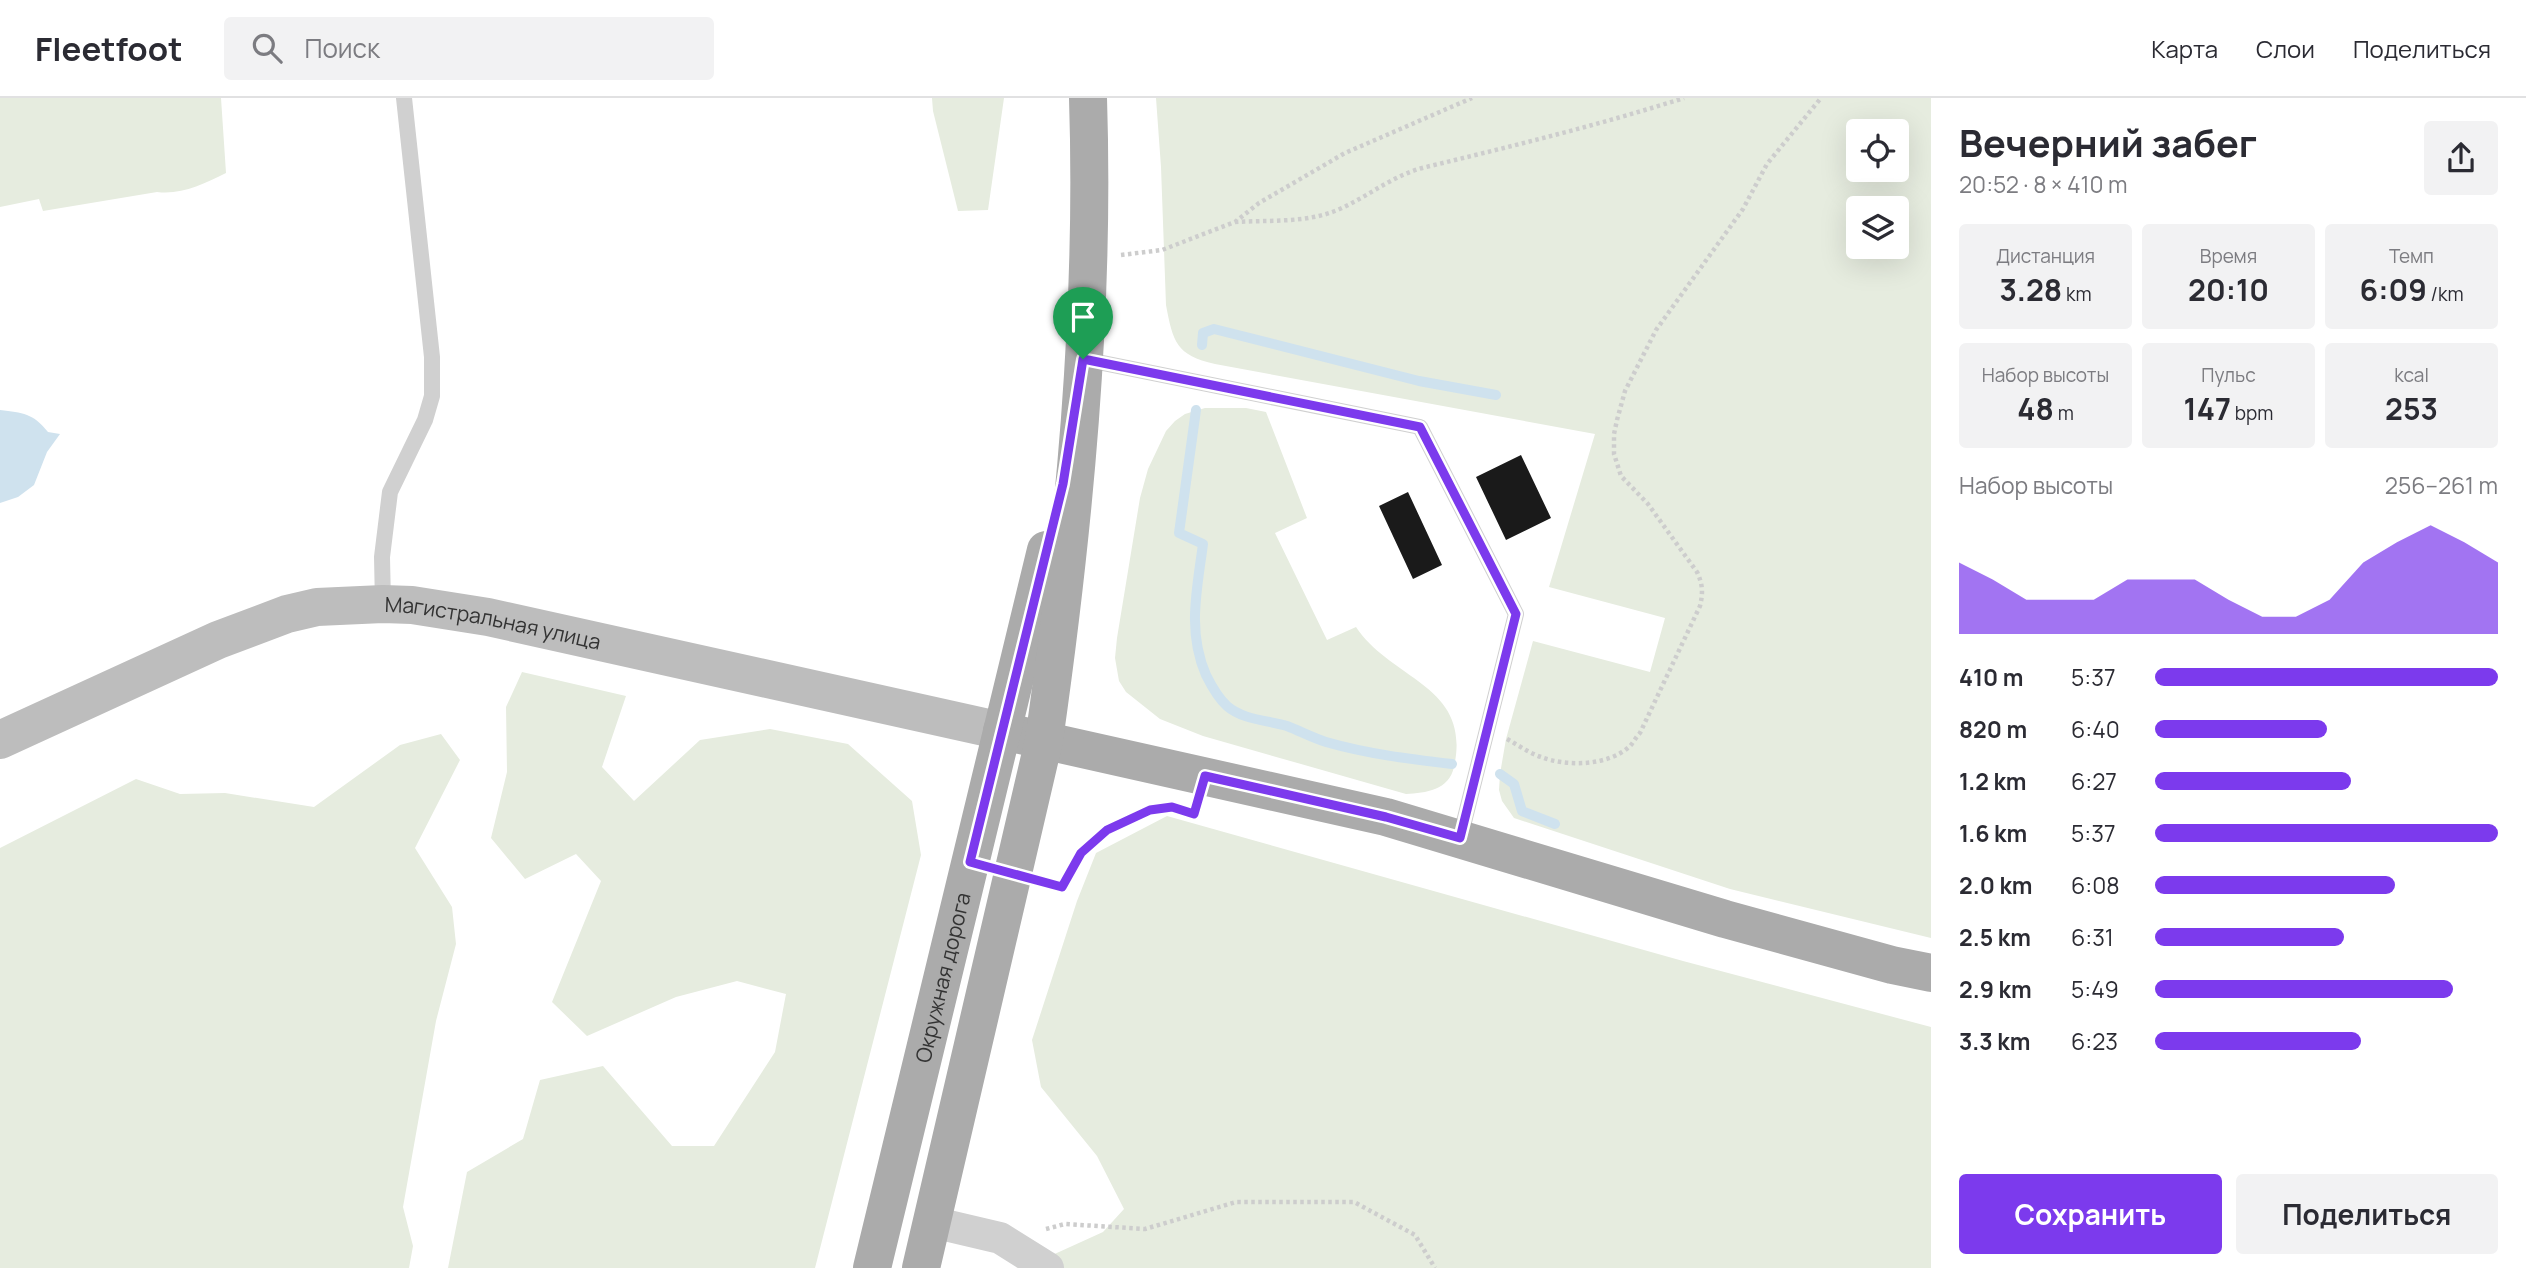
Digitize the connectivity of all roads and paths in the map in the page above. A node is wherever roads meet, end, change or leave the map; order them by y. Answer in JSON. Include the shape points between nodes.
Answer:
{"nodes":[{"id":1,"x":404,"y":98,"type":"edge"},
{"id":2,"x":1088,"y":98,"type":"edge"},
{"id":3,"x":1472,"y":98,"type":"edge"},
{"id":4,"x":1684,"y":98,"type":"edge"},
{"id":5,"x":1821,"y":98,"type":"edge"},
{"id":6,"x":1235,"y":222,"type":"junction"},
{"id":7,"x":1089,"y":256,"type":"junction"},
{"id":8,"x":1083,"y":359,"type":"junction"},
{"id":9,"x":383,"y":604,"type":"junction"},
{"id":10,"x":1002,"y":731,"type":"junction"},
{"id":11,"x":1506,"y":739,"type":"dead end"},
{"id":12,"x":0,"y":740,"type":"edge"},
{"id":13,"x":1044,"y":740,"type":"junction"},
{"id":14,"x":1205,"y":776,"type":"junction"},
{"id":15,"x":1460,"y":838,"type":"junction"},
{"id":16,"x":1013,"y":874,"type":"junction"},
{"id":17,"x":1931,"y":973,"type":"edge"},
{"id":18,"x":932,"y":1222,"type":"junction"},
{"id":19,"x":1000,"y":1238,"type":"junction"},
{"id":20,"x":872,"y":1268,"type":"edge"},
{"id":21,"x":921,"y":1268,"type":"edge"},
{"id":22,"x":1048,"y":1268,"type":"edge"},
{"id":23,"x":1435,"y":1268,"type":"edge"}],
"edges":[{"from":1,"to":9,"type":"lane","via":[[432,357],[432,396],[425,421],[390,492],[382,557]]},
{"from":2,"to":7,"type":"main road","name":"Окружная дорога"},
{"from":3,"to":6,"type":"path","via":[[1345,153]]},
{"from":4,"to":6,"type":"path","via":[[1597,125],[1425,167],[1315,218]]},
{"from":5,"to":11,"type":"path","via":[[1767,164],[1743,209],[1656,330],[1625,391],[1614,434],[1621,476],[1648,504],[1697,572],[1703,594],[1640,733],[1612,758],[1581,763],[1539,757]]},
{"from":6,"to":7,"type":"path","via":[[1161,250]]},
{"from":7,"to":8,"type":"main road","name":"Окружная дорога"},
{"from":8,"to":10,"type":"main road","name":"Окружная дорога","via":[[1063,484]]},
{"from":8,"to":13,"type":"main road","name":"Окружная дорога"},
{"from":8,"to":15,"type":"lane","via":[[1420,427],[1516,614]]},
{"from":9,"to":10,"type":"main road","name":"Магистральная улица","via":[[488,617]]},
{"from":9,"to":12,"type":"main road","name":"Магистральная улица","via":[[317,607],[254,625]]},
{"from":10,"to":13,"type":"main road"},
{"from":10,"to":20,"type":"main road","name":"Окружная дорога"},
{"from":13,"to":14,"type":"main road"},
{"from":13,"to":16,"type":"main road","name":"Окружная дорога"},
{"from":14,"to":15,"type":"main road"},
{"from":14,"to":16,"type":"path","via":[[1194,814],[1172,807],[1150,810],[1107,830],[1081,853],[1062,887]]},
{"from":15,"to":17,"type":"main road","via":[[1726,919]]},
{"from":16,"to":18,"type":"main road","name":"Окружная дорога"},
{"from":18,"to":19,"type":"street"},
{"from":18,"to":21,"type":"main road","name":"Окружная дорога"},
{"from":19,"to":22,"type":"street"},
{"from":19,"to":23,"type":"path","via":[[1065,1224],[1145,1229],[1236,1202],[1354,1202],[1415,1235]]}]}
